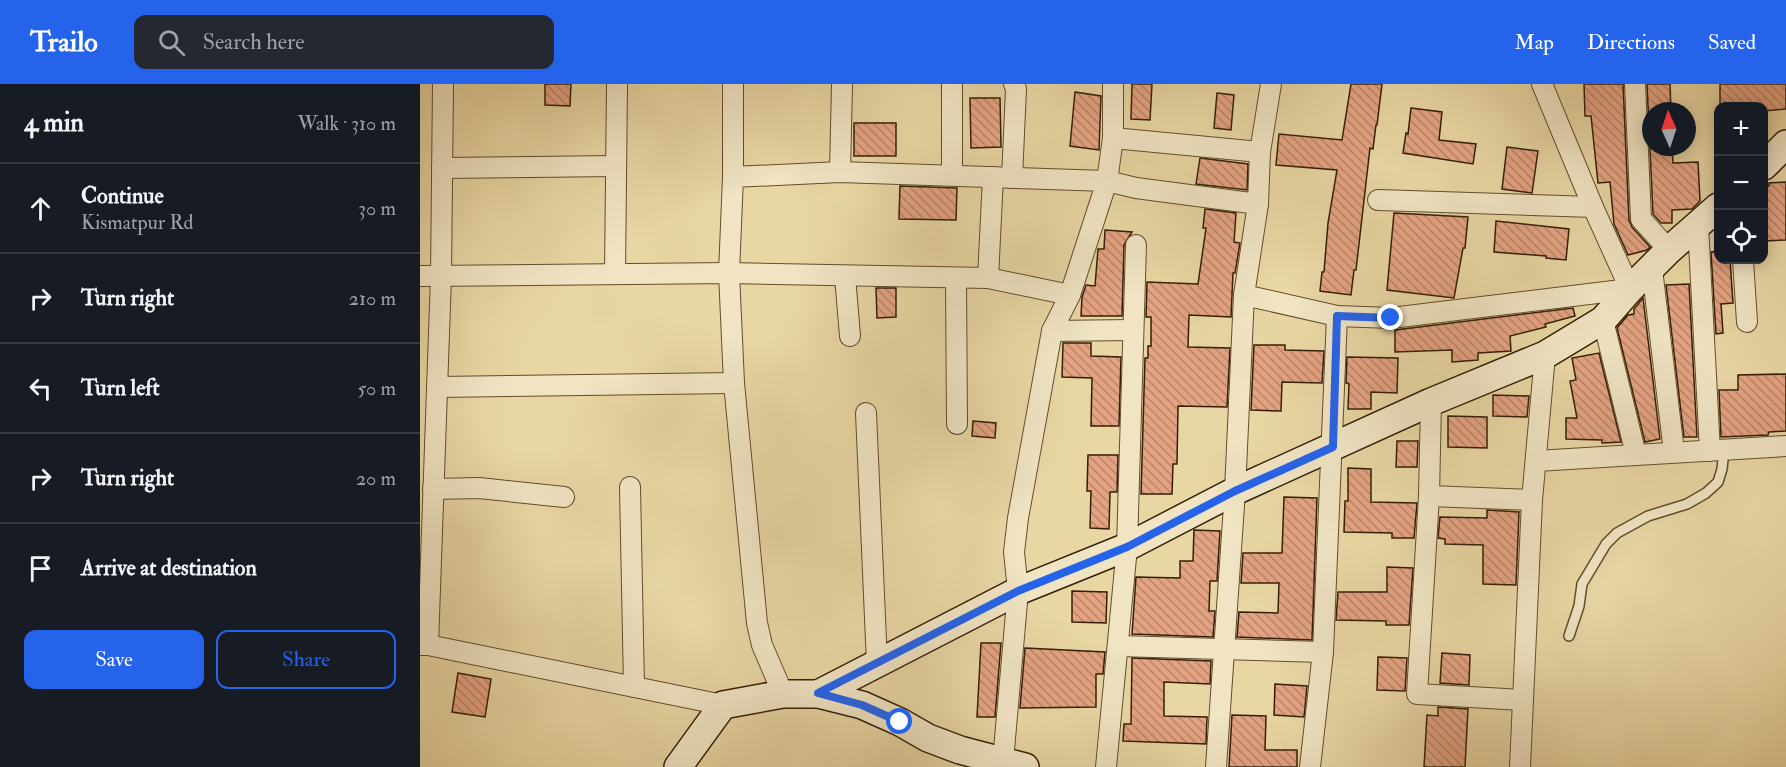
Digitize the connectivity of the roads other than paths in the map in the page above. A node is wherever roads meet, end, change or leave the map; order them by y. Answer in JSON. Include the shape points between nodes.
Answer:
{"nodes":[{"id":1,"x":443,"y":84,"type":"edge"},
{"id":2,"x":617,"y":84,"type":"edge"},
{"id":3,"x":733,"y":84,"type":"edge"},
{"id":4,"x":842,"y":84,"type":"edge"},
{"id":5,"x":952,"y":84,"type":"edge"},
{"id":6,"x":1014,"y":84,"type":"edge"},
{"id":7,"x":1113,"y":84,"type":"edge"},
{"id":8,"x":1271,"y":84,"type":"edge"},
{"id":9,"x":1542,"y":84,"type":"edge"},
{"id":10,"x":1635,"y":84,"type":"edge"},
{"id":11,"x":1113,"y":138,"type":"junction"},
{"id":12,"x":1786,"y":144,"type":"edge"},
{"id":13,"x":1260,"y":152,"type":"junction"},
{"id":14,"x":1768,"y":162,"type":"edge"},
{"id":15,"x":616,"y":166,"type":"junction"},
{"id":16,"x":442,"y":168,"type":"junction"},
{"id":17,"x":840,"y":172,"type":"junction"},
{"id":18,"x":952,"y":176,"type":"junction"},
{"id":19,"x":733,"y":177,"type":"junction"},
{"id":20,"x":1002,"y":177,"type":"junction"},
{"id":21,"x":1107,"y":181,"type":"junction"},
{"id":22,"x":1378,"y":201,"type":"dead end"},
{"id":23,"x":1258,"y":204,"type":"junction"},
{"id":24,"x":1593,"y":207,"type":"junction"},
{"id":25,"x":1716,"y":210,"type":"edge"},
{"id":26,"x":1698,"y":225,"type":"junction"},
{"id":27,"x":1136,"y":245,"type":"dead end"},
{"id":28,"x":1661,"y":259,"type":"junction"},
{"id":29,"x":1743,"y":264,"type":"edge"},
{"id":30,"x":729,"y":273,"type":"junction"},
{"id":31,"x":615,"y":274,"type":"junction"},
{"id":32,"x":420,"y":276,"type":"edge"},
{"id":33,"x":441,"y":276,"type":"junction"},
{"id":34,"x":845,"y":276,"type":"junction"},
{"id":35,"x":956,"y":278,"type":"junction"},
{"id":36,"x":988,"y":278,"type":"junction"},
{"id":37,"x":1630,"y":289,"type":"junction"},
{"id":38,"x":1070,"y":295,"type":"junction"},
{"id":39,"x":1244,"y":295,"type":"junction"},
{"id":40,"x":1337,"y":316,"type":"junction"},
{"id":41,"x":1603,"y":320,"type":"junction"},
{"id":42,"x":1748,"y":322,"type":"dead end"},
{"id":43,"x":1132,"y":330,"type":"junction"},
{"id":44,"x":1052,"y":331,"type":"junction"},
{"id":45,"x":850,"y":336,"type":"dead end"},
{"id":46,"x":1545,"y":355,"type":"junction"},
{"id":47,"x":734,"y":383,"type":"junction"},
{"id":48,"x":437,"y":387,"type":"junction"},
{"id":49,"x":1431,"y":402,"type":"junction"},
{"id":50,"x":866,"y":413,"type":"dead end"},
{"id":51,"x":957,"y":424,"type":"dead end"},
{"id":52,"x":1786,"y":446,"type":"edge"},
{"id":53,"x":1333,"y":447,"type":"junction"},
{"id":54,"x":1717,"y":450,"type":"junction"},
{"id":55,"x":1674,"y":452,"type":"junction"},
{"id":56,"x":1636,"y":455,"type":"junction"},
{"id":57,"x":1536,"y":461,"type":"junction"},
{"id":58,"x":630,"y":487,"type":"dead end"},
{"id":59,"x":433,"y":489,"type":"junction"},
{"id":60,"x":1235,"y":491,"type":"junction"},
{"id":61,"x":1429,"y":496,"type":"junction"},
{"id":62,"x":564,"y":497,"type":"dead end"},
{"id":63,"x":1532,"y":500,"type":"junction"},
{"id":64,"x":1127,"y":547,"type":"junction"},
{"id":65,"x":1018,"y":591,"type":"junction"},
{"id":66,"x":1569,"y":636,"type":"dead end"},
{"id":67,"x":424,"y":645,"type":"edge"},
{"id":68,"x":1119,"y":646,"type":"junction"},
{"id":69,"x":1225,"y":650,"type":"junction"},
{"id":70,"x":1323,"y":652,"type":"junction"},
{"id":71,"x":877,"y":663,"type":"junction"},
{"id":72,"x":634,"y":687,"type":"junction"},
{"id":73,"x":818,"y":693,"type":"junction"},
{"id":74,"x":783,"y":694,"type":"junction"},
{"id":75,"x":1523,"y":700,"type":"junction"},
{"id":76,"x":723,"y":705,"type":"junction"},
{"id":77,"x":1014,"y":764,"type":"edge"},
{"id":78,"x":678,"y":767,"type":"edge"},
{"id":79,"x":1106,"y":767,"type":"edge"},
{"id":80,"x":1216,"y":767,"type":"edge"},
{"id":81,"x":1310,"y":767,"type":"edge"},
{"id":82,"x":1520,"y":767,"type":"edge"}],
"edges":[{"from":1,"to":16,"type":"street"},
{"from":2,"to":15,"type":"street"},
{"from":3,"to":19,"type":"street"},
{"from":4,"to":17,"type":"street"},
{"from":5,"to":18,"type":"street"},
{"from":6,"to":20,"type":"street"},
{"from":7,"to":11,"type":"street"},
{"from":8,"to":13,"type":"street"},
{"from":9,"to":24,"type":"street"},
{"from":10,"to":28,"type":"street","via":[[1641,219]]},
{"from":11,"to":13,"type":"street"},
{"from":11,"to":21,"type":"street"},
{"from":12,"to":14,"type":"street"},
{"from":13,"to":23,"type":"street"},
{"from":15,"to":16,"type":"street"},
{"from":15,"to":31,"type":"street"},
{"from":16,"to":33,"type":"street"},
{"from":17,"to":18,"type":"street"},
{"from":17,"to":19,"type":"street"},
{"from":18,"to":20,"type":"street"},
{"from":19,"to":30,"type":"street"},
{"from":20,"to":21,"type":"street"},
{"from":20,"to":36,"type":"street"},
{"from":21,"to":23,"type":"street"},
{"from":21,"to":38,"type":"street"},
{"from":22,"to":24,"type":"street"},
{"from":23,"to":39,"type":"street"},
{"from":24,"to":37,"type":"street"},
{"from":25,"to":26,"type":"street"},
{"from":26,"to":28,"type":"street"},
{"from":26,"to":54,"type":"street"},
{"from":27,"to":43,"type":"street"},
{"from":28,"to":37,"type":"street"},
{"from":28,"to":55,"type":"street"},
{"from":29,"to":42,"type":"street"},
{"from":30,"to":31,"type":"street"},
{"from":30,"to":34,"type":"street"},
{"from":30,"to":47,"type":"street"},
{"from":31,"to":33,"type":"street"},
{"from":32,"to":33,"type":"street"},
{"from":33,"to":48,"type":"street"},
{"from":34,"to":35,"type":"street"},
{"from":34,"to":45,"type":"street"},
{"from":35,"to":36,"type":"street"},
{"from":35,"to":51,"type":"street"},
{"from":36,"to":38,"type":"street"},
{"from":37,"to":40,"type":"street","via":[[1391,318]]},
{"from":37,"to":41,"type":"street"},
{"from":38,"to":44,"type":"street"},
{"from":39,"to":40,"type":"street"},
{"from":39,"to":60,"type":"street"},
{"from":40,"to":53,"type":"street"},
{"from":41,"to":46,"type":"street"},
{"from":41,"to":56,"type":"street"},
{"from":43,"to":44,"type":"street"},
{"from":43,"to":64,"type":"street"},
{"from":44,"to":65,"type":"street","via":[[1018,518],[1014,552]]},
{"from":46,"to":49,"type":"street"},
{"from":46,"to":57,"type":"street"},
{"from":47,"to":48,"type":"street"},
{"from":47,"to":74,"type":"street","via":[[757,622],[762,645]]},
{"from":48,"to":59,"type":"street"},
{"from":49,"to":53,"type":"street"},
{"from":49,"to":61,"type":"street"},
{"from":50,"to":71,"type":"street"},
{"from":52,"to":54,"type":"street"},
{"from":53,"to":60,"type":"street"},
{"from":53,"to":70,"type":"street"},
{"from":54,"to":55,"type":"street"},
{"from":54,"to":66,"type":"lane","via":[[1722,469],[1718,483],[1687,504],[1648,516],[1617,533],[1606,544],[1582,584]]},
{"from":55,"to":56,"type":"street"},
{"from":56,"to":57,"type":"street"},
{"from":57,"to":63,"type":"street"},
{"from":58,"to":72,"type":"street"},
{"from":59,"to":62,"type":"street","via":[[479,488]]},
{"from":59,"to":67,"type":"street"},
{"from":60,"to":64,"type":"street"},
{"from":60,"to":69,"type":"street"},
{"from":61,"to":63,"type":"street"},
{"from":61,"to":75,"type":"street","via":[[1417,694]]},
{"from":63,"to":75,"type":"street"},
{"from":64,"to":65,"type":"street"},
{"from":64,"to":68,"type":"street"},
{"from":65,"to":71,"type":"street"},
{"from":65,"to":77,"type":"street"},
{"from":67,"to":72,"type":"street"},
{"from":68,"to":69,"type":"street"},
{"from":68,"to":79,"type":"street"},
{"from":69,"to":70,"type":"street"},
{"from":69,"to":80,"type":"street"},
{"from":70,"to":81,"type":"street"},
{"from":71,"to":73,"type":"street"},
{"from":72,"to":76,"type":"street"},
{"from":73,"to":74,"type":"street"},
{"from":73,"to":77,"type":"street","via":[[862,705],[960,750]]},
{"from":74,"to":76,"type":"street"},
{"from":75,"to":82,"type":"street"},
{"from":76,"to":78,"type":"street"}]}
